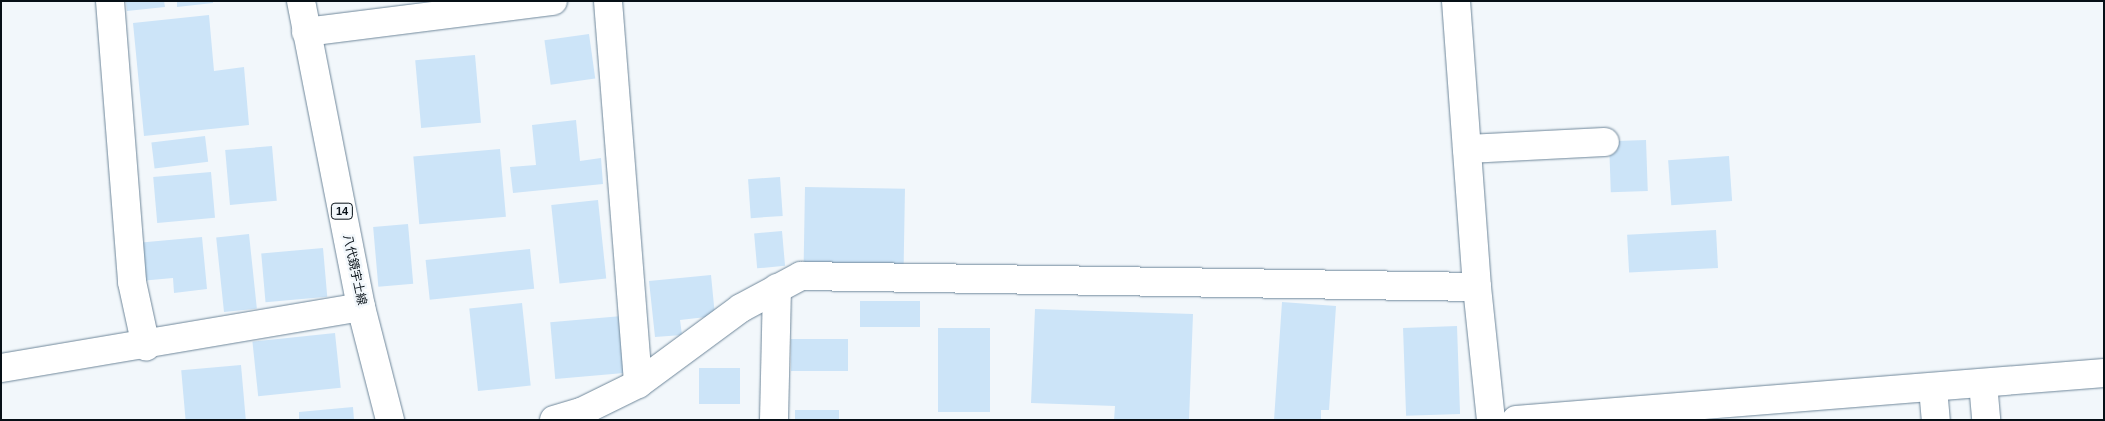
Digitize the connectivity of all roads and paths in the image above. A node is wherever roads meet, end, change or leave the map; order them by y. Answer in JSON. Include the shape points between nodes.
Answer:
{"nodes":[{"id":1,"x":110,"y":1,"type":"edge"},
{"id":2,"x":301,"y":1,"type":"edge"},
{"id":3,"x":553,"y":1,"type":"edge"},
{"id":4,"x":608,"y":1,"type":"edge"},
{"id":5,"x":1456,"y":1,"type":"edge"},
{"id":6,"x":306,"y":32,"type":"junction"},
{"id":7,"x":1605,"y":142,"type":"dead end"},
{"id":8,"x":1467,"y":149,"type":"junction"},
{"id":9,"x":776,"y":288,"type":"junction"},
{"id":10,"x":1477,"y":288,"type":"junction"},
{"id":11,"x":361,"y":307,"type":"junction"},
{"id":12,"x":146,"y":346,"type":"junction"},
{"id":13,"x":1,"y":368,"type":"edge"},
{"id":14,"x":2104,"y":373,"type":"edge"},
{"id":15,"x":1982,"y":383,"type":"junction"},
{"id":16,"x":638,"y":384,"type":"junction"},
{"id":17,"x":1933,"y":388,"type":"junction"},
{"id":18,"x":1628,"y":415,"type":"edge"},
{"id":19,"x":390,"y":420,"type":"edge"},
{"id":20,"x":554,"y":420,"type":"edge"},
{"id":21,"x":774,"y":420,"type":"edge"},
{"id":22,"x":1491,"y":420,"type":"edge"},
{"id":23,"x":1516,"y":420,"type":"edge"},
{"id":24,"x":1936,"y":420,"type":"edge"},
{"id":25,"x":1986,"y":420,"type":"edge"}],
"edges":[{"from":1,"to":12,"type":"street","via":[[132,282]]},
{"from":2,"to":6,"type":"street","name":"八代鏡宇土線","number":"14"},
{"from":3,"to":6,"type":"street"},
{"from":4,"to":16,"type":"street"},
{"from":5,"to":8,"type":"street"},
{"from":6,"to":11,"type":"street","name":"八代鏡宇土線","number":"14"},
{"from":7,"to":8,"type":"street"},
{"from":8,"to":10,"type":"street"},
{"from":9,"to":10,"type":"street","via":[[801,276]]},
{"from":9,"to":16,"type":"street","via":[[741,308]]},
{"from":9,"to":21,"type":"street"},
{"from":10,"to":22,"type":"street"},
{"from":11,"to":12,"type":"street"},
{"from":11,"to":19,"type":"street","name":"八代鏡宇土線","number":"14"},
{"from":12,"to":13,"type":"street"},
{"from":14,"to":15,"type":"street"},
{"from":15,"to":17,"type":"street"},
{"from":15,"to":25,"type":"street"},
{"from":16,"to":20,"type":"street","via":[[581,412]]},
{"from":17,"to":18,"type":"street"},
{"from":17,"to":24,"type":"street"},
{"from":18,"to":23,"type":"street"}]}
